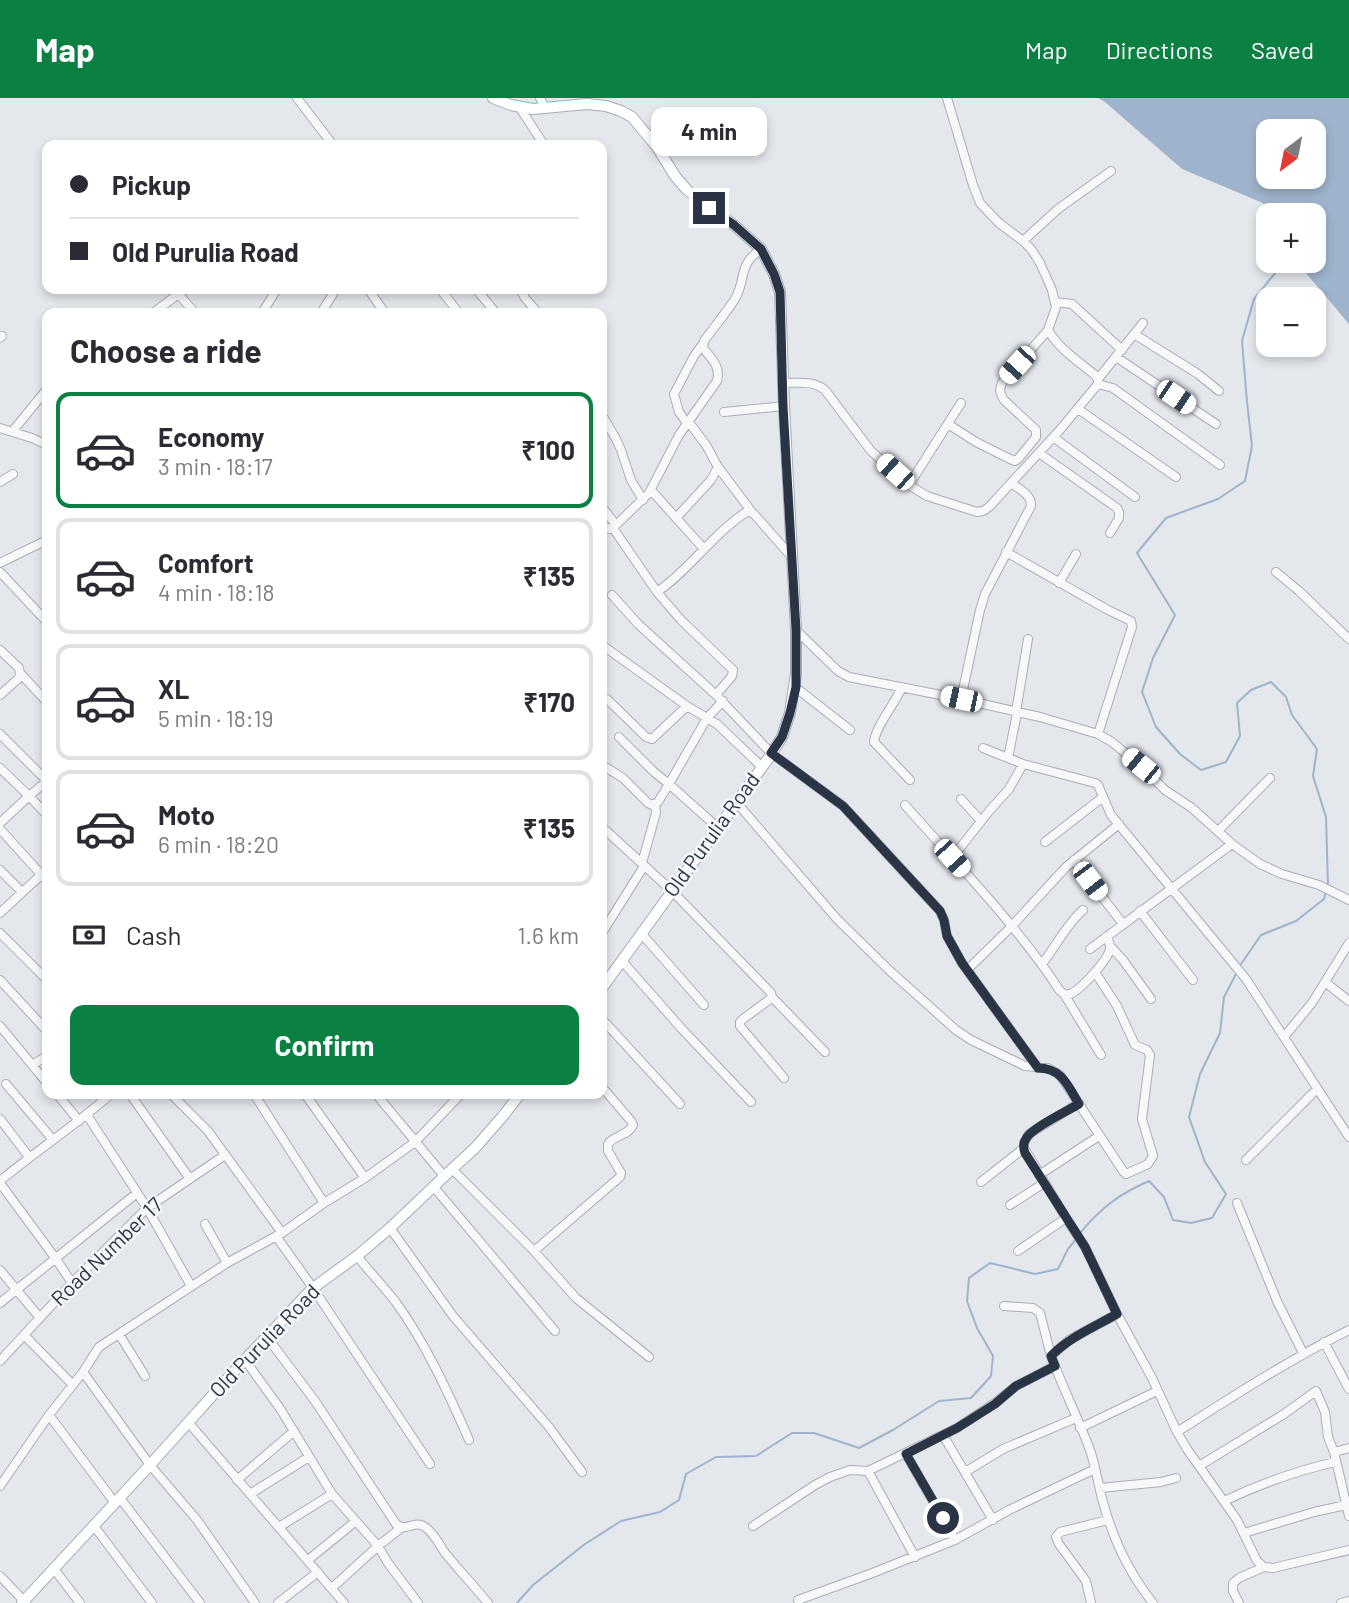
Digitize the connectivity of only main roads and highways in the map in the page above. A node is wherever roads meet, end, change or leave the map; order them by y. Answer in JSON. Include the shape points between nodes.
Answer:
{"nodes":[{"id":1,"x":493,"y":98,"type":"edge"},
{"id":2,"x":548,"y":103,"type":"edge"},
{"id":3,"x":607,"y":981,"type":"edge"},
{"id":4,"x":516,"y":1099,"type":"edge"},
{"id":5,"x":24,"y":1602,"type":"edge"}],
"edges":[{"from":1,"to":2,"type":"main road","name":"Old Purulia Road","via":[[520,108]]},
{"from":2,"to":3,"type":"main road","name":"Old Purulia Road","via":[[606,106],[632,117],[687,190],[761,249],[780,292],[796,630],[796,687],[790,713],[782,737],[762,767]]},
{"from":4,"to":5,"type":"main road","name":"Old Purulia Road","via":[[482,1140],[390,1228],[313,1288]]}]}
